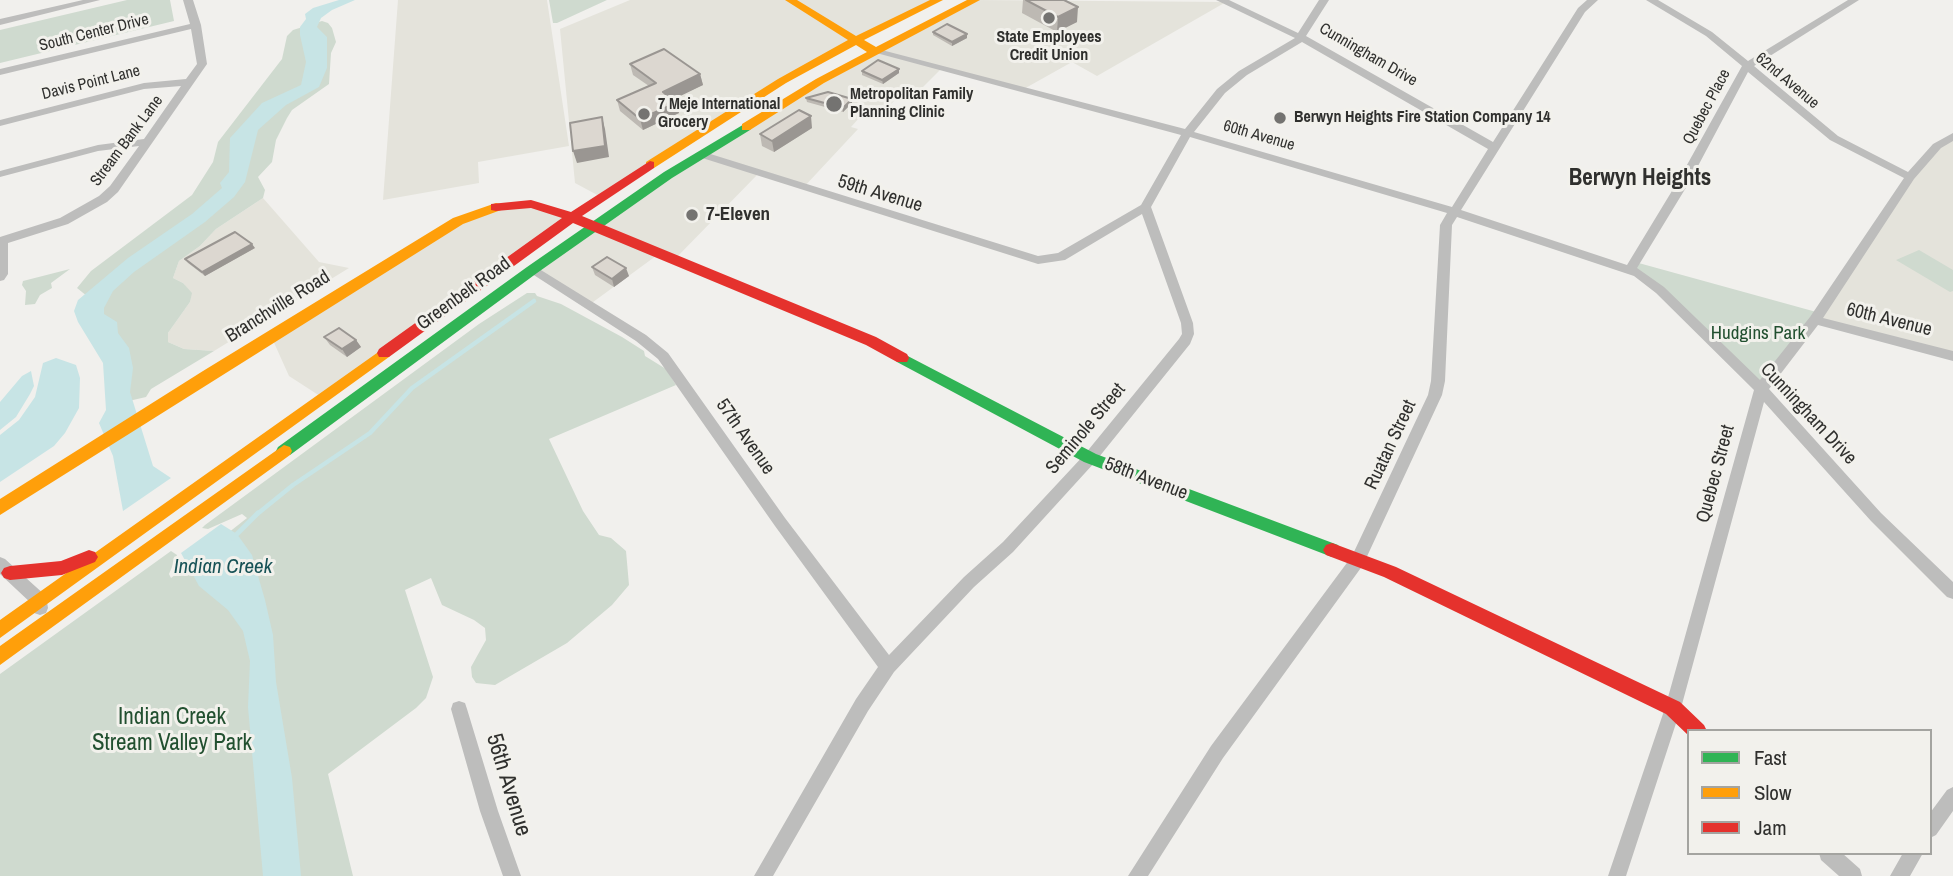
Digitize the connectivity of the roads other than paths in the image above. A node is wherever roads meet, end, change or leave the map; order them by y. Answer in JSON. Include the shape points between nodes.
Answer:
{"nodes":[{"id":1,"x":95,"y":0,"type":"edge"},
{"id":2,"x":188,"y":0,"type":"edge"},
{"id":3,"x":790,"y":0,"type":"edge"},
{"id":4,"x":938,"y":0,"type":"edge"},
{"id":5,"x":975,"y":0,"type":"edge"},
{"id":6,"x":1221,"y":0,"type":"edge"},
{"id":7,"x":1324,"y":0,"type":"edge"},
{"id":8,"x":1593,"y":0,"type":"edge"},
{"id":9,"x":1651,"y":0,"type":"edge"},
{"id":10,"x":1854,"y":0,"type":"edge"},
{"id":11,"x":0,"y":22,"type":"edge"},
{"id":12,"x":195,"y":24,"type":"junction"},
{"id":13,"x":1302,"y":38,"type":"junction"},
{"id":14,"x":856,"y":40,"type":"junction"},
{"id":15,"x":874,"y":51,"type":"junction"},
{"id":16,"x":1746,"y":67,"type":"junction"},
{"id":17,"x":0,"y":72,"type":"edge"},
{"id":18,"x":190,"y":82,"type":"junction"},
{"id":19,"x":0,"y":123,"type":"edge"},
{"id":20,"x":1188,"y":133,"type":"junction"},
{"id":21,"x":1953,"y":136,"type":"edge"},
{"id":22,"x":147,"y":142,"type":"junction"},
{"id":23,"x":1493,"y":147,"type":"junction"},
{"id":24,"x":700,"y":154,"type":"junction"},
{"id":25,"x":0,"y":174,"type":"edge"},
{"id":26,"x":1910,"y":177,"type":"junction"},
{"id":27,"x":1145,"y":207,"type":"junction"},
{"id":28,"x":1452,"y":211,"type":"junction"},
{"id":29,"x":572,"y":217,"type":"junction"},
{"id":30,"x":594,"y":226,"type":"junction"},
{"id":31,"x":1,"y":241,"type":"edge"},
{"id":32,"x":532,"y":270,"type":"junction"},
{"id":33,"x":1630,"y":270,"type":"junction"},
{"id":34,"x":0,"y":276,"type":"edge"},
{"id":35,"x":1815,"y":320,"type":"junction"},
{"id":36,"x":1953,"y":356,"type":"edge"},
{"id":37,"x":1761,"y":389,"type":"junction"},
{"id":38,"x":1090,"y":458,"type":"junction"},
{"id":39,"x":0,"y":508,"type":"edge"},
{"id":40,"x":120,"y":544,"type":"junction"},
{"id":41,"x":1358,"y":560,"type":"junction"},
{"id":42,"x":5,"y":568,"type":"edge"},
{"id":43,"x":1953,"y":592,"type":"edge"},
{"id":44,"x":40,"y":601,"type":"junction"},
{"id":45,"x":2,"y":625,"type":"edge"},
{"id":46,"x":41,"y":628,"type":"junction"},
{"id":47,"x":0,"y":657,"type":"edge"},
{"id":48,"x":888,"y":667,"type":"junction"},
{"id":49,"x":1673,"y":708,"type":"junction"},
{"id":50,"x":459,"y":709,"type":"dead end"},
{"id":51,"x":1695,"y":729,"type":"edge"},
{"id":52,"x":1953,"y":796,"type":"edge"},
{"id":53,"x":1932,"y":827,"type":"edge"},
{"id":54,"x":1830,"y":855,"type":"edge"},
{"id":55,"x":1913,"y":855,"type":"edge"},
{"id":56,"x":512,"y":876,"type":"edge"},
{"id":57,"x":764,"y":876,"type":"edge"},
{"id":58,"x":1137,"y":876,"type":"edge"},
{"id":59,"x":1617,"y":876,"type":"edge"},
{"id":60,"x":1853,"y":876,"type":"edge"},
{"id":61,"x":1899,"y":876,"type":"edge"}],
"edges":[{"from":1,"to":11,"type":"street"},
{"from":2,"to":12,"type":"street","name":"Stream Bank Lane"},
{"from":3,"to":14,"type":"main road"},
{"from":4,"to":14,"type":"main road","name":"Greenbelt Road"},
{"from":5,"to":15,"type":"main road","name":"Greenbelt Road"},
{"from":6,"to":13,"type":"street","name":"Cunningham Drive"},
{"from":7,"to":13,"type":"street"},
{"from":8,"to":23,"type":"street","name":"Ruatan Street","via":[[1581,10]]},
{"from":9,"to":16,"type":"street","name":"62nd Avenue","via":[[1698,26]]},
{"from":10,"to":16,"type":"street","name":"Quebec Place"},
{"from":12,"to":17,"type":"street","name":"South Center Drive"},
{"from":12,"to":18,"type":"street","name":"Stream Bank Lane","via":[[203,58]]},
{"from":13,"to":20,"type":"street","via":[[1227,85]]},
{"from":13,"to":23,"type":"street","name":"Cunningham Drive"},
{"from":14,"to":15,"type":"main road"},
{"from":14,"to":29,"type":"main road","name":"Greenbelt Road","via":[[760,94]]},
{"from":15,"to":20,"type":"street","name":"60th Avenue"},
{"from":15,"to":24,"type":"main road","name":"Greenbelt Road"},
{"from":16,"to":26,"type":"street","name":"62nd Avenue","via":[[1834,138]]},
{"from":16,"to":33,"type":"street","name":"Quebec Place","via":[[1685,181]]},
{"from":18,"to":19,"type":"street","name":"Davis Point Lane","via":[[144,86]]},
{"from":18,"to":22,"type":"street","name":"Stream Bank Lane"},
{"from":20,"to":27,"type":"street"},
{"from":20,"to":28,"type":"street","name":"60th Avenue"},
{"from":21,"to":26,"type":"street","name":"Quebec Street","via":[[1937,146]]},
{"from":22,"to":25,"type":"street","via":[[98,148]]},
{"from":22,"to":31,"type":"street","name":"Stream Bank Lane","via":[[103,199],[64,221]]},
{"from":23,"to":28,"type":"street","name":"Ruatan Street"},
{"from":24,"to":27,"type":"street","name":"59th Avenue","via":[[1029,258],[1051,259],[1078,248]]},
{"from":24,"to":30,"type":"main road","name":"Greenbelt Road"},
{"from":26,"to":35,"type":"street","name":"Quebec Street"},
{"from":27,"to":38,"type":"street","name":"Seminole Street","via":[[1188,334]]},
{"from":28,"to":33,"type":"street","name":"60th Avenue"},
{"from":28,"to":41,"type":"street","name":"Ruatan Street","via":[[1444,233],[1438,381]]},
{"from":29,"to":30,"type":"main road","name":"Branchville Road"},
{"from":29,"to":39,"type":"main road","name":"Branchville Road","via":[[522,204],[467,216]]},
{"from":29,"to":40,"type":"main road","name":"Greenbelt Road"},
{"from":30,"to":32,"type":"main road","name":"Greenbelt Road"},
{"from":30,"to":38,"type":"main road","name":"58th Avenue","via":[[871,341]]},
{"from":31,"to":34,"type":"street"},
{"from":32,"to":46,"type":"main road","name":"Greenbelt Road"},
{"from":32,"to":48,"type":"street","name":"57th Avenue","via":[[663,356]]},
{"from":33,"to":37,"type":"street","name":"Cunningham Drive","via":[[1660,290]]},
{"from":35,"to":36,"type":"street","name":"60th Avenue"},
{"from":35,"to":37,"type":"street","name":"Quebec Street"},
{"from":37,"to":43,"type":"street","name":"Cunningham Drive","via":[[1876,517]]},
{"from":37,"to":49,"type":"street","name":"Quebec Street"},
{"from":38,"to":41,"type":"main road","name":"58th Avenue"},
{"from":38,"to":48,"type":"street","name":"Seminole Street"},
{"from":40,"to":42,"type":"main road","via":[[62,568],[31,573]]},
{"from":40,"to":44,"type":"main road","name":"Greenbelt Road"},
{"from":41,"to":49,"type":"main road","name":"58th Avenue"},
{"from":41,"to":58,"type":"street","name":"Ruatan Street","via":[[1217,752]]},
{"from":42,"to":44,"type":"street"},
{"from":44,"to":45,"type":"main road","name":"Greenbelt Road"},
{"from":44,"to":46,"type":"street"},
{"from":45,"to":46,"type":"street"},
{"from":46,"to":47,"type":"main road","name":"Greenbelt Road"},
{"from":48,"to":57,"type":"street","name":"Seminole Street","via":[[838,744]]},
{"from":49,"to":51,"type":"main road","name":"58th Avenue"},
{"from":49,"to":59,"type":"street","name":"Quebec Street"},
{"from":50,"to":56,"type":"street","name":"56th Avenue"},
{"from":52,"to":53,"type":"street"},
{"from":54,"to":60,"type":"street"},
{"from":55,"to":61,"type":"street"}]}
